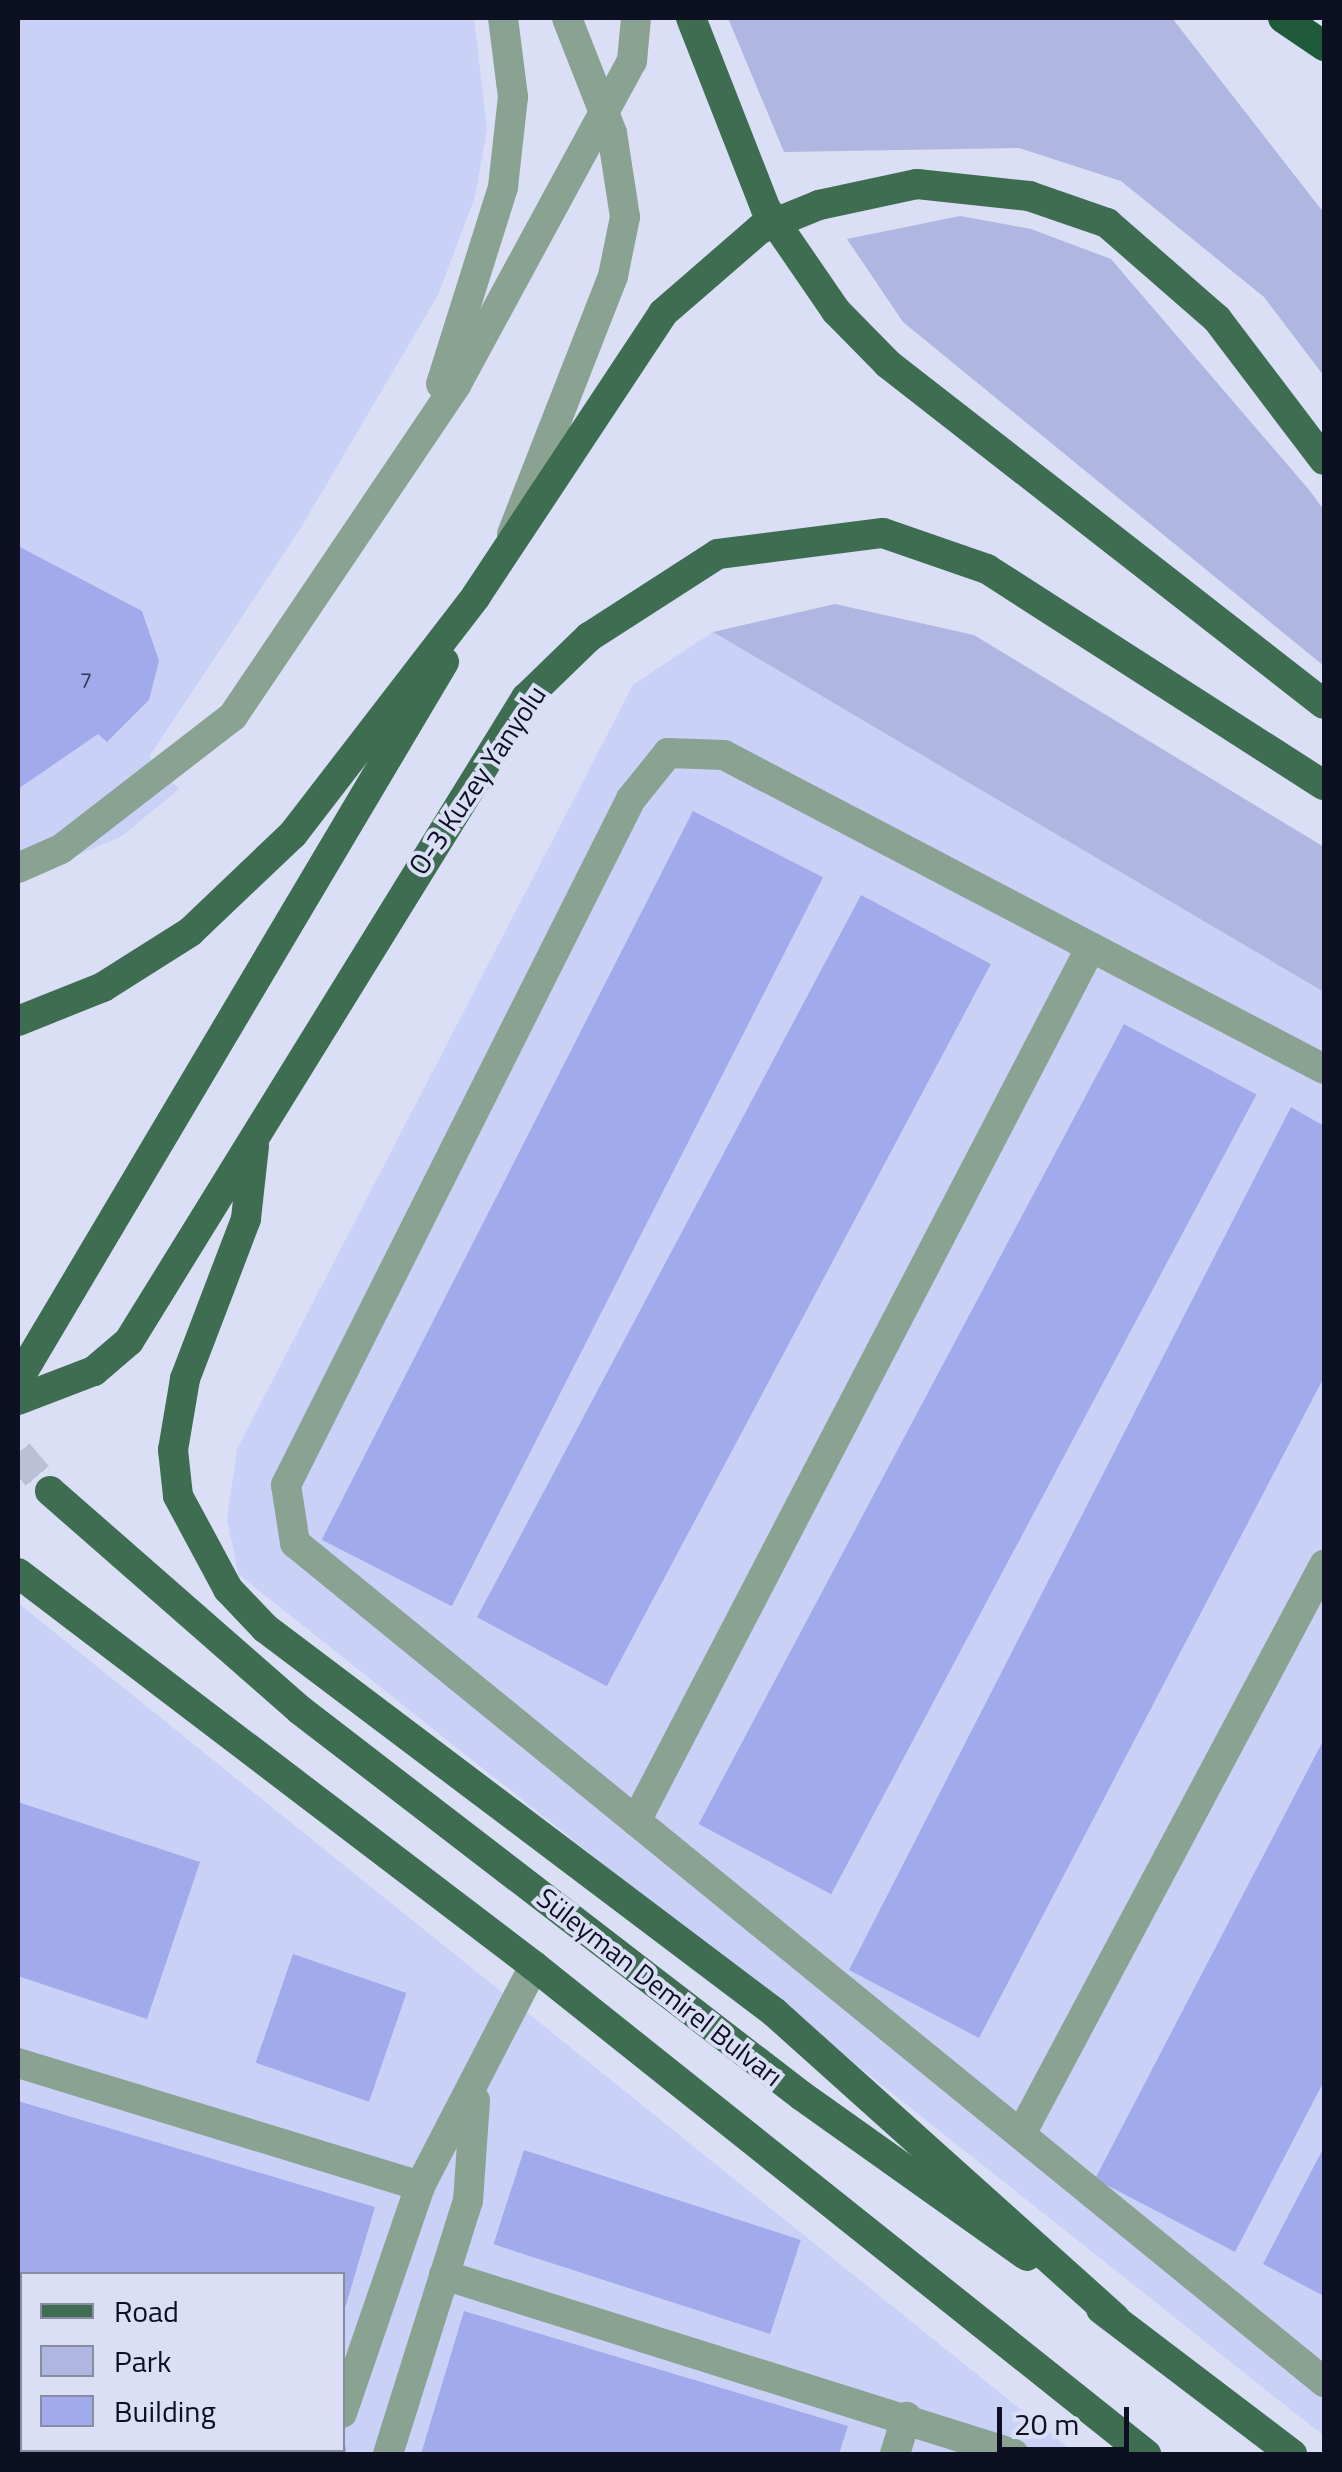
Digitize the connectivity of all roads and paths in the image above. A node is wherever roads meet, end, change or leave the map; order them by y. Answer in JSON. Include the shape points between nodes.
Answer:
{"nodes":[{"id":1,"x":503,"y":18,"type":"edge"},
{"id":2,"x":567,"y":18,"type":"edge"},
{"id":3,"x":636,"y":18,"type":"edge"},
{"id":4,"x":691,"y":18,"type":"edge"},
{"id":5,"x":1283,"y":18,"type":"edge"},
{"id":6,"x":1324,"y":46,"type":"edge"},
{"id":7,"x":426,"y":430,"type":"junction"},
{"id":8,"x":1324,"y":460,"type":"edge"},
{"id":9,"x":512,"y":534,"type":"junction"},
{"id":10,"x":476,"y":596,"type":"junction"},
{"id":11,"x":1324,"y":704,"type":"edge"},
{"id":12,"x":1324,"y":785,"type":"edge"},
{"id":13,"x":18,"y":868,"type":"edge"},
{"id":14,"x":1091,"y":947,"type":"junction"},
{"id":15,"x":18,"y":1021,"type":"edge"},
{"id":16,"x":1324,"y":1069,"type":"edge"},
{"id":17,"x":257,"y":1128,"type":"junction"},
{"id":18,"x":18,"y":1380,"type":"edge"},
{"id":19,"x":18,"y":1400,"type":"edge"},
{"id":20,"x":50,"y":1491,"type":"tunnel mouth"},
{"id":21,"x":1324,"y":1565,"type":"edge"},
{"id":22,"x":18,"y":1573,"type":"edge"},
{"id":23,"x":636,"y":1821,"type":"junction"},
{"id":24,"x":534,"y":1966,"type":"junction"},
{"id":25,"x":18,"y":2064,"type":"edge"},
{"id":26,"x":476,"y":2092,"type":"junction"},
{"id":27,"x":1021,"y":2134,"type":"junction"},
{"id":28,"x":420,"y":2186,"type":"junction"},
{"id":29,"x":444,"y":2276,"type":"junction"},
{"id":30,"x":1115,"y":2318,"type":"junction"},
{"id":31,"x":1324,"y":2382,"type":"edge"},
{"id":32,"x":345,"y":2404,"type":"edge"},
{"id":33,"x":906,"y":2417,"type":"junction"},
{"id":34,"x":388,"y":2454,"type":"edge"},
{"id":35,"x":894,"y":2454,"type":"edge"},
{"id":36,"x":1014,"y":2454,"type":"edge"},
{"id":37,"x":1146,"y":2454,"type":"edge"},
{"id":38,"x":1292,"y":2454,"type":"edge"}],
"edges":[{"from":1,"to":7,"type":"street","via":[[512,97],[503,187]]},
{"from":2,"to":9,"type":"street","via":[[598,92],[619,166],[624,217],[613,276]]},
{"from":3,"to":7,"type":"street","via":[[632,61]]},
{"from":4,"to":11,"type":"main road","via":[[766,209],[836,311],[888,364]]},
{"from":5,"to":6,"type":"highway"},
{"from":7,"to":13,"type":"street","via":[[233,716],[199,733],[61,849]]},
{"from":8,"to":9,"type":"main road","via":[[1217,319],[1106,223],[971,186],[872,189],[760,230],[662,312]]},
{"from":9,"to":10,"type":"main road"},
{"from":10,"to":15,"type":"main road","via":[[352,762],[250,879],[190,932],[103,987]]},
{"from":10,"to":18,"type":"main road","via":[[423,706]]},
{"from":12,"to":17,"type":"main road","name":"O-3 Kuzey Yanyolu","via":[[987,569],[884,533],[718,554],[589,638],[526,698]]},
{"from":14,"to":16,"type":"street"},
{"from":14,"to":23,"type":"street"},
{"from":14,"to":23,"type":"street","via":[[724,756],[668,753],[622,816],[286,1485],[295,1543]]},
{"from":17,"to":19,"type":"main road","name":"O-3 Kuzey Yanyolu","via":[[129,1341],[94,1372]]},
{"from":17,"to":30,"type":"main road","via":[[246,1219],[185,1379],[173,1450],[178,1496],[218,1576],[265,1628],[774,2012]]},
{"from":20,"to":30,"type":"main road","name":"Süleyman Demirel Bulvarı","via":[[156,1593],[300,1710],[802,2096]]},
{"from":21,"to":27,"type":"street"},
{"from":22,"to":24,"type":"main road"},
{"from":23,"to":27,"type":"street"},
{"from":24,"to":26,"type":"street"},
{"from":24,"to":37,"type":"main road"},
{"from":25,"to":28,"type":"street"},
{"from":26,"to":28,"type":"street"},
{"from":26,"to":29,"type":"street","via":[[468,2201]]},
{"from":27,"to":31,"type":"street"},
{"from":28,"to":32,"type":"street"},
{"from":29,"to":33,"type":"street"},
{"from":29,"to":34,"type":"street"},
{"from":30,"to":38,"type":"main road","name":"Süleyman Demirel Bulvarı"},
{"from":33,"to":35,"type":"street"},
{"from":33,"to":36,"type":"street"}]}
